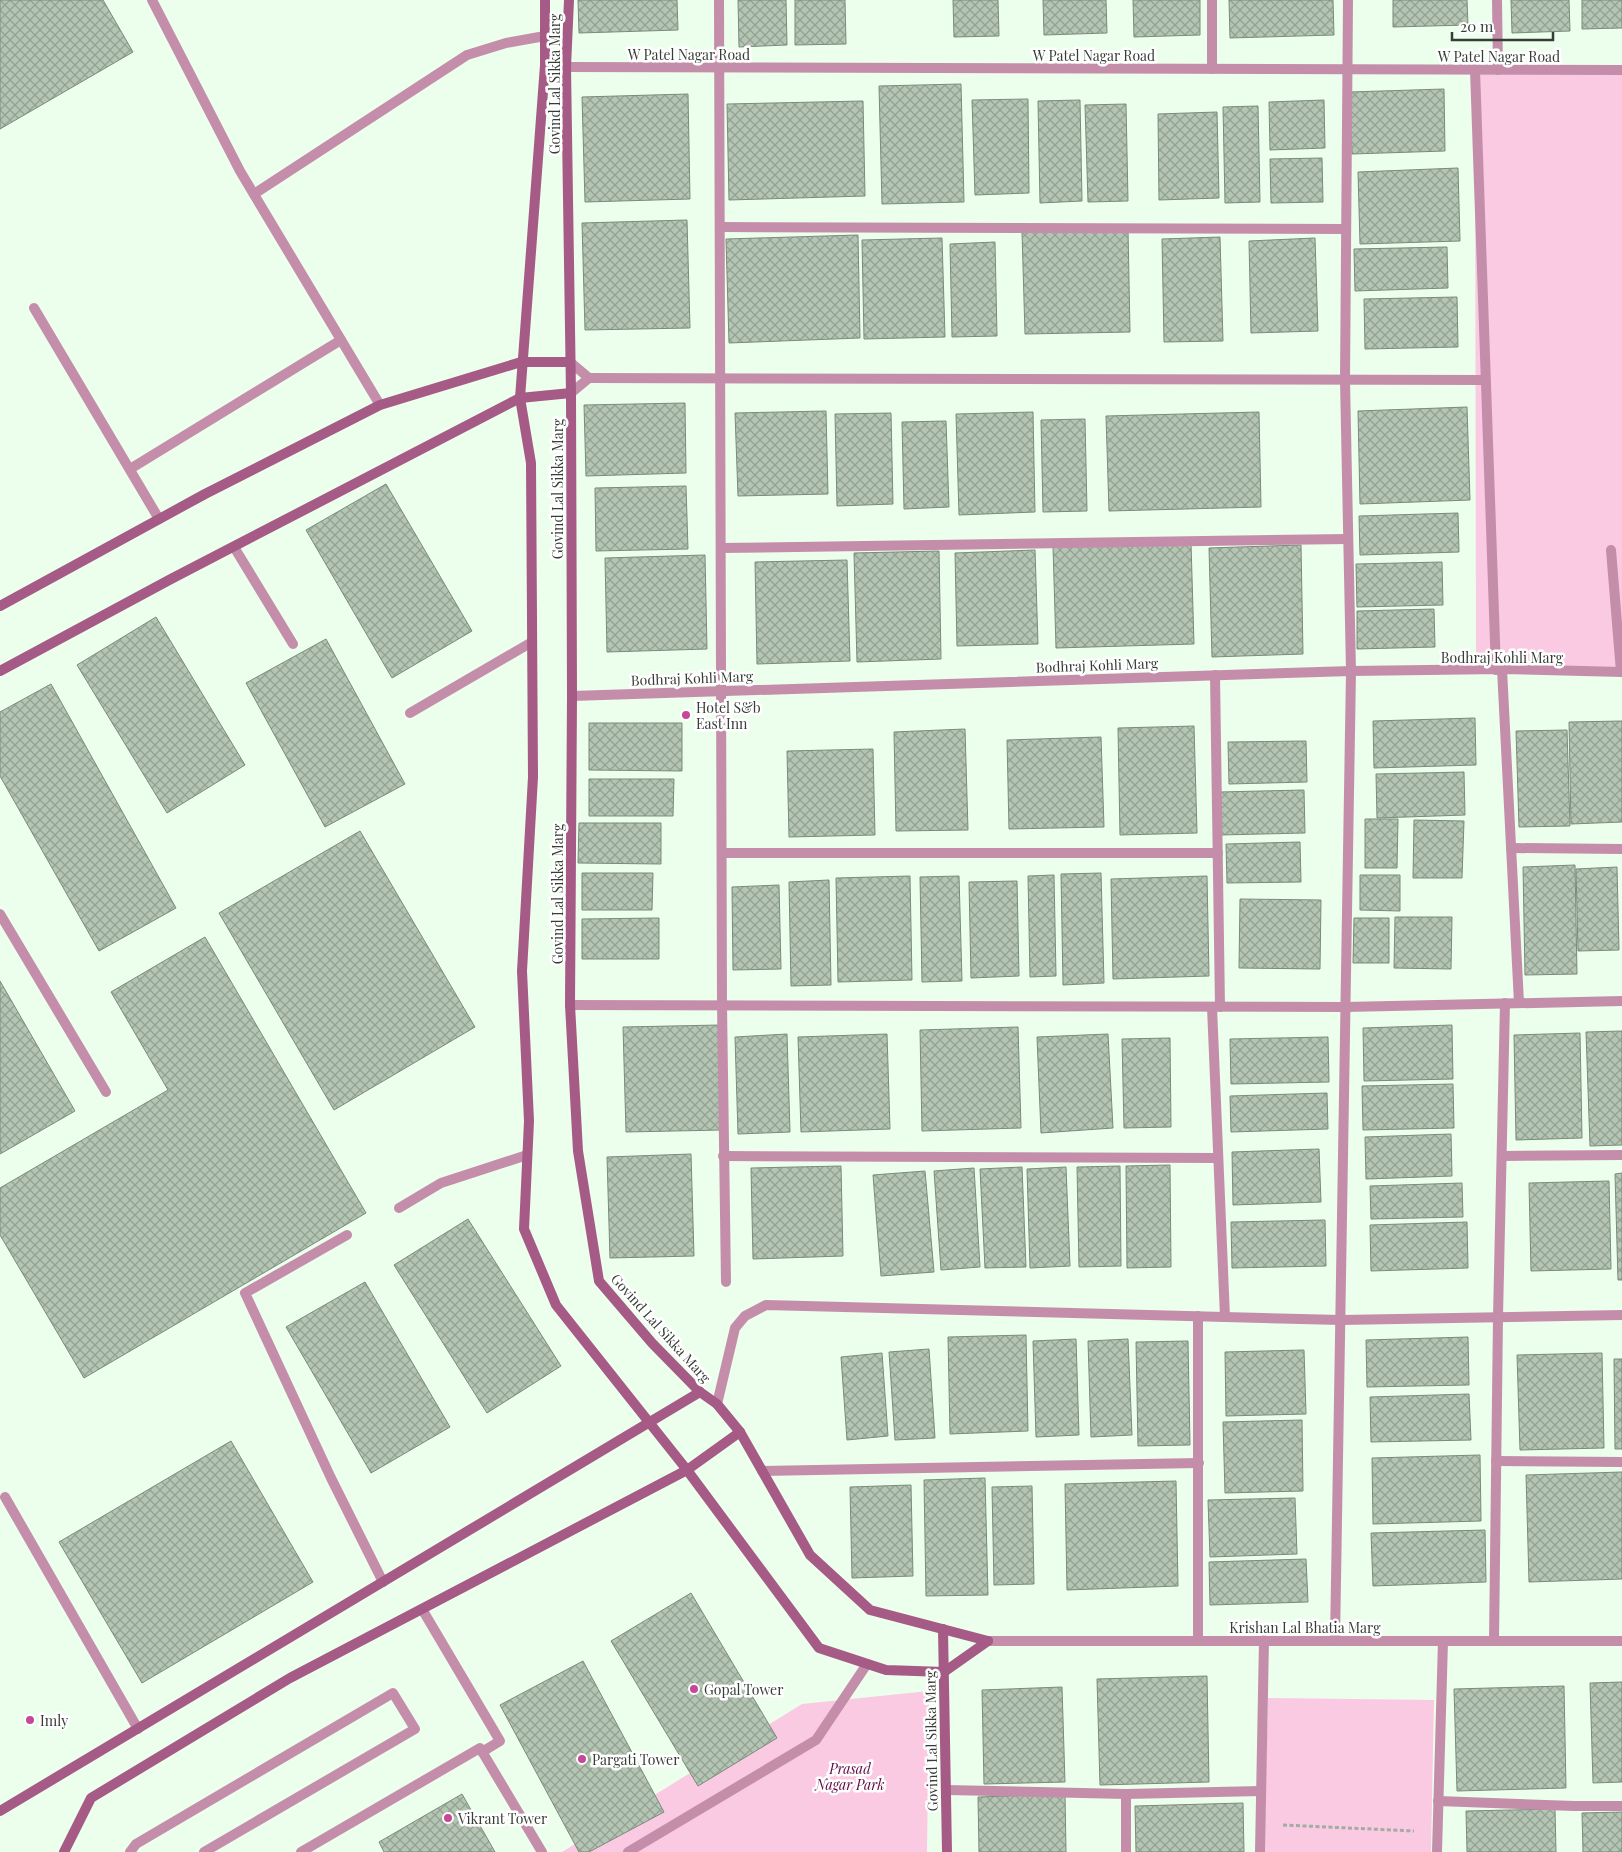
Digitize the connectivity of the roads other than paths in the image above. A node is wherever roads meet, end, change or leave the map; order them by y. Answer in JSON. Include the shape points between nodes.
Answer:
{"nodes":[{"id":1,"x":152,"y":0,"type":"edge"},
{"id":2,"x":545,"y":0,"type":"edge"},
{"id":3,"x":569,"y":0,"type":"edge"},
{"id":4,"x":719,"y":0,"type":"edge"},
{"id":5,"x":1212,"y":0,"type":"edge"},
{"id":6,"x":1348,"y":0,"type":"edge"},
{"id":7,"x":1497,"y":0,"type":"edge"},
{"id":8,"x":545,"y":36,"type":"junction"},
{"id":9,"x":566,"y":67,"type":"junction"},
{"id":10,"x":720,"y":68,"type":"junction"},
{"id":11,"x":1212,"y":69,"type":"junction"},
{"id":12,"x":1347,"y":70,"type":"junction"},
{"id":13,"x":1475,"y":70,"type":"junction"},
{"id":14,"x":1498,"y":70,"type":"junction"},
{"id":15,"x":1622,"y":70,"type":"edge"},
{"id":16,"x":254,"y":194,"type":"junction"},
{"id":17,"x":720,"y":228,"type":"junction"},
{"id":18,"x":1346,"y":229,"type":"junction"},
{"id":19,"x":34,"y":308,"type":"dead end"},
{"id":20,"x":341,"y":340,"type":"junction"},
{"id":21,"x":521,"y":362,"type":"junction"},
{"id":22,"x":570,"y":362,"type":"junction"},
{"id":23,"x":589,"y":378,"type":"junction"},
{"id":24,"x":720,"y":378,"type":"junction"},
{"id":25,"x":1346,"y":380,"type":"junction"},
{"id":26,"x":1485,"y":380,"type":"junction"},
{"id":27,"x":571,"y":393,"type":"junction"},
{"id":28,"x":520,"y":398,"type":"junction"},
{"id":29,"x":380,"y":405,"type":"junction"},
{"id":30,"x":130,"y":469,"type":"junction"},
{"id":31,"x":158,"y":519,"type":"junction"},
{"id":32,"x":1348,"y":539,"type":"junction"},
{"id":33,"x":234,"y":547,"type":"junction"},
{"id":34,"x":721,"y":548,"type":"junction"},
{"id":35,"x":1612,"y":550,"type":"dead end"},
{"id":36,"x":0,"y":606,"type":"edge"},
{"id":37,"x":532,"y":642,"type":"junction"},
{"id":38,"x":293,"y":644,"type":"dead end"},
{"id":39,"x":1499,"y":670,"type":"junction"},
{"id":40,"x":0,"y":671,"type":"edge"},
{"id":41,"x":1351,"y":671,"type":"junction"},
{"id":42,"x":1622,"y":672,"type":"edge"},
{"id":43,"x":1215,"y":675,"type":"junction"},
{"id":44,"x":723,"y":691,"type":"junction"},
{"id":45,"x":572,"y":696,"type":"junction"},
{"id":46,"x":410,"y":713,"type":"dead end"},
{"id":47,"x":1511,"y":848,"type":"junction"},
{"id":48,"x":1622,"y":850,"type":"edge"},
{"id":49,"x":723,"y":853,"type":"junction"},
{"id":50,"x":1218,"y":853,"type":"junction"},
{"id":51,"x":0,"y":914,"type":"edge"},
{"id":52,"x":1622,"y":1001,"type":"edge"},
{"id":53,"x":1505,"y":1003,"type":"junction"},
{"id":54,"x":1519,"y":1003,"type":"junction"},
{"id":55,"x":570,"y":1005,"type":"junction"},
{"id":56,"x":722,"y":1006,"type":"junction"},
{"id":57,"x":1216,"y":1007,"type":"junction"},
{"id":58,"x":1346,"y":1007,"type":"junction"},
{"id":59,"x":106,"y":1092,"type":"dead end"},
{"id":60,"x":1622,"y":1155,"type":"edge"},
{"id":61,"x":527,"y":1156,"type":"junction"},
{"id":62,"x":723,"y":1156,"type":"junction"},
{"id":63,"x":1502,"y":1156,"type":"junction"},
{"id":64,"x":1218,"y":1158,"type":"junction"},
{"id":65,"x":399,"y":1208,"type":"dead end"},
{"id":66,"x":347,"y":1235,"type":"dead end"},
{"id":67,"x":726,"y":1282,"type":"dead end"},
{"id":68,"x":1622,"y":1314,"type":"edge"},
{"id":69,"x":1198,"y":1316,"type":"junction"},
{"id":70,"x":1226,"y":1317,"type":"junction"},
{"id":71,"x":1498,"y":1317,"type":"junction"},
{"id":72,"x":1341,"y":1320,"type":"junction"},
{"id":73,"x":700,"y":1392,"type":"junction"},
{"id":74,"x":717,"y":1404,"type":"junction"},
{"id":75,"x":648,"y":1423,"type":"junction"},
{"id":76,"x":740,"y":1432,"type":"junction"},
{"id":77,"x":1496,"y":1461,"type":"junction"},
{"id":78,"x":1622,"y":1462,"type":"edge"},
{"id":79,"x":1199,"y":1463,"type":"junction"},
{"id":80,"x":687,"y":1470,"type":"junction"},
{"id":81,"x":762,"y":1471,"type":"junction"},
{"id":82,"x":5,"y":1497,"type":"dead end"},
{"id":83,"x":382,"y":1582,"type":"junction"},
{"id":84,"x":422,"y":1609,"type":"junction"},
{"id":85,"x":943,"y":1629,"type":"junction"},
{"id":86,"x":1264,"y":1640,"type":"junction"},
{"id":87,"x":988,"y":1641,"type":"junction"},
{"id":88,"x":1198,"y":1641,"type":"junction"},
{"id":89,"x":1336,"y":1641,"type":"junction"},
{"id":90,"x":1443,"y":1641,"type":"junction"},
{"id":91,"x":1494,"y":1641,"type":"junction"},
{"id":92,"x":1622,"y":1641,"type":"edge"},
{"id":93,"x":867,"y":1664,"type":"junction"},
{"id":94,"x":944,"y":1672,"type":"junction"},
{"id":95,"x":138,"y":1729,"type":"junction"},
{"id":96,"x":482,"y":1752,"type":"junction"},
{"id":97,"x":946,"y":1790,"type":"junction"},
{"id":98,"x":1261,"y":1791,"type":"junction"},
{"id":99,"x":1126,"y":1794,"type":"junction"},
{"id":100,"x":1438,"y":1801,"type":"junction"},
{"id":101,"x":1622,"y":1806,"type":"edge"},
{"id":102,"x":0,"y":1811,"type":"edge"},
{"id":103,"x":64,"y":1852,"type":"edge"},
{"id":104,"x":130,"y":1852,"type":"edge"},
{"id":105,"x":204,"y":1852,"type":"edge"},
{"id":106,"x":301,"y":1852,"type":"edge"},
{"id":107,"x":542,"y":1852,"type":"edge"},
{"id":108,"x":628,"y":1852,"type":"edge"},
{"id":109,"x":947,"y":1852,"type":"edge"},
{"id":110,"x":1126,"y":1852,"type":"edge"},
{"id":111,"x":1260,"y":1852,"type":"edge"},
{"id":112,"x":1436,"y":1852,"type":"edge"}],
"edges":[{"from":1,"to":16,"type":"street"},
{"from":2,"to":8,"type":"street","name":"Govind Lal Sikka Marg"},
{"from":3,"to":9,"type":"street","name":"Govind Lal Sikka Marg"},
{"from":4,"to":10,"type":"street"},
{"from":5,"to":11,"type":"street"},
{"from":6,"to":12,"type":"street"},
{"from":7,"to":14,"type":"street"},
{"from":8,"to":16,"type":"street","via":[[467,55]]},
{"from":8,"to":21,"type":"street","name":"Govind Lal Sikka Marg"},
{"from":9,"to":10,"type":"street","name":"W Patel Nagar Road"},
{"from":9,"to":22,"type":"street","name":"Govind Lal Sikka Marg"},
{"from":10,"to":11,"type":"street","name":"W Patel Nagar Road"},
{"from":10,"to":17,"type":"street"},
{"from":11,"to":12,"type":"street","name":"W Patel Nagar Road"},
{"from":12,"to":13,"type":"street","name":"W Patel Nagar Road"},
{"from":12,"to":18,"type":"street"},
{"from":13,"to":14,"type":"street","name":"W Patel Nagar Road"},
{"from":13,"to":26,"type":"street"},
{"from":14,"to":15,"type":"street","name":"W Patel Nagar Road"},
{"from":16,"to":20,"type":"street"},
{"from":17,"to":18,"type":"street"},
{"from":17,"to":24,"type":"street"},
{"from":18,"to":25,"type":"street"},
{"from":19,"to":30,"type":"street"},
{"from":20,"to":29,"type":"street"},
{"from":20,"to":30,"type":"street"},
{"from":21,"to":22,"type":"street"},
{"from":21,"to":28,"type":"street","name":"Govind Lal Sikka Marg"},
{"from":21,"to":29,"type":"street"},
{"from":22,"to":23,"type":"street"},
{"from":22,"to":27,"type":"street","name":"Govind Lal Sikka Marg"},
{"from":23,"to":24,"type":"street"},
{"from":23,"to":27,"type":"street"},
{"from":24,"to":25,"type":"street"},
{"from":24,"to":34,"type":"street"},
{"from":25,"to":26,"type":"street"},
{"from":25,"to":32,"type":"street"},
{"from":26,"to":39,"type":"street"},
{"from":27,"to":28,"type":"street"},
{"from":27,"to":45,"type":"street","name":"Govind Lal Sikka Marg"},
{"from":28,"to":33,"type":"street"},
{"from":28,"to":37,"type":"street","name":"Govind Lal Sikka Marg","via":[[531,463]]},
{"from":29,"to":31,"type":"street"},
{"from":30,"to":31,"type":"street"},
{"from":31,"to":36,"type":"street"},
{"from":32,"to":34,"type":"street"},
{"from":32,"to":41,"type":"street"},
{"from":33,"to":38,"type":"street"},
{"from":33,"to":40,"type":"street"},
{"from":34,"to":44,"type":"street"},
{"from":35,"to":42,"type":"street"},
{"from":37,"to":46,"type":"street"},
{"from":37,"to":61,"type":"street","name":"Govind Lal Sikka Marg","via":[[534,776],[522,971],[529,1121]]},
{"from":39,"to":41,"type":"street","name":"Bodhraj Kohli Marg"},
{"from":39,"to":42,"type":"street","name":"Bodhraj Kohli Marg"},
{"from":39,"to":47,"type":"street"},
{"from":41,"to":43,"type":"street","name":"Bodhraj Kohli Marg"},
{"from":41,"to":58,"type":"street"},
{"from":43,"to":44,"type":"street","name":"Bodhraj Kohli Marg"},
{"from":43,"to":50,"type":"street"},
{"from":44,"to":45,"type":"street","name":"Bodhraj Kohli Marg"},
{"from":44,"to":49,"type":"street"},
{"from":45,"to":55,"type":"street","name":"Govind Lal Sikka Marg"},
{"from":47,"to":48,"type":"street"},
{"from":47,"to":54,"type":"street"},
{"from":49,"to":50,"type":"street"},
{"from":49,"to":56,"type":"street"},
{"from":50,"to":57,"type":"street"},
{"from":51,"to":59,"type":"street"},
{"from":52,"to":54,"type":"street"},
{"from":53,"to":54,"type":"street"},
{"from":53,"to":58,"type":"street"},
{"from":53,"to":63,"type":"street"},
{"from":55,"to":56,"type":"street"},
{"from":55,"to":73,"type":"street","name":"Govind Lal Sikka Marg","via":[[578,1151],[599,1281],[652,1343]]},
{"from":56,"to":57,"type":"street"},
{"from":56,"to":62,"type":"street"},
{"from":57,"to":58,"type":"street"},
{"from":57,"to":64,"type":"street"},
{"from":58,"to":72,"type":"street"},
{"from":60,"to":63,"type":"street"},
{"from":61,"to":65,"type":"street","via":[[440,1183]]},
{"from":61,"to":75,"type":"street","name":"Govind Lal Sikka Marg","via":[[524,1229],[556,1305]]},
{"from":62,"to":64,"type":"street"},
{"from":62,"to":67,"type":"street"},
{"from":63,"to":71,"type":"street"},
{"from":64,"to":70,"type":"street"},
{"from":66,"to":83,"type":"street","via":[[245,1293]]},
{"from":68,"to":71,"type":"street"},
{"from":69,"to":70,"type":"street"},
{"from":69,"to":74,"type":"street","via":[[766,1305],[745,1316],[736,1328]]},
{"from":69,"to":79,"type":"street"},
{"from":70,"to":72,"type":"street"},
{"from":71,"to":72,"type":"street"},
{"from":71,"to":77,"type":"street"},
{"from":72,"to":89,"type":"street"},
{"from":73,"to":74,"type":"street","name":"Govind Lal Sikka Marg"},
{"from":73,"to":75,"type":"street"},
{"from":74,"to":76,"type":"street","name":"Govind Lal Sikka Marg"},
{"from":75,"to":80,"type":"street","name":"Govind Lal Sikka Marg"},
{"from":75,"to":83,"type":"street"},
{"from":76,"to":80,"type":"street"},
{"from":76,"to":81,"type":"street","name":"Govind Lal Sikka Marg"},
{"from":77,"to":78,"type":"street"},
{"from":77,"to":91,"type":"street"},
{"from":79,"to":81,"type":"street"},
{"from":79,"to":88,"type":"street"},
{"from":80,"to":84,"type":"street"},
{"from":80,"to":93,"type":"street","name":"Govind Lal Sikka Marg","via":[[819,1648]]},
{"from":81,"to":85,"type":"street","name":"Govind Lal Sikka Marg","via":[[810,1555],[870,1610]]},
{"from":82,"to":95,"type":"street"},
{"from":83,"to":95,"type":"street"},
{"from":84,"to":96,"type":"street","via":[[500,1741]]},
{"from":84,"to":103,"type":"street","via":[[290,1678],[91,1798]]},
{"from":85,"to":87,"type":"street","name":"Govind Lal Sikka Marg"},
{"from":85,"to":94,"type":"street","name":"Govind Lal Sikka Marg"},
{"from":86,"to":88,"type":"street","name":"Krishan Lal Bhatia Marg"},
{"from":86,"to":89,"type":"street","name":"Krishan Lal Bhatia Marg"},
{"from":86,"to":98,"type":"street"},
{"from":87,"to":88,"type":"street","name":"Krishan Lal Bhatia Marg"},
{"from":87,"to":94,"type":"street"},
{"from":89,"to":90,"type":"street","name":"Krishan Lal Bhatia Marg"},
{"from":90,"to":91,"type":"street","name":"Krishan Lal Bhatia Marg"},
{"from":90,"to":100,"type":"street"},
{"from":91,"to":92,"type":"street","name":"Krishan Lal Bhatia Marg"},
{"from":93,"to":94,"type":"street","name":"Govind Lal Sikka Marg","via":[[886,1670]]},
{"from":93,"to":108,"type":"street","via":[[816,1740]]},
{"from":94,"to":97,"type":"street","name":"Govind Lal Sikka Marg"},
{"from":95,"to":102,"type":"street"},
{"from":96,"to":106,"type":"street","via":[[480,1748]]},
{"from":96,"to":107,"type":"street"},
{"from":97,"to":99,"type":"street"},
{"from":97,"to":109,"type":"street","name":"Govind Lal Sikka Marg"},
{"from":98,"to":99,"type":"street"},
{"from":98,"to":111,"type":"street"},
{"from":99,"to":110,"type":"street"},
{"from":100,"to":101,"type":"street"},
{"from":100,"to":112,"type":"street"},
{"from":104,"to":105,"type":"street","via":[[136,1844],[393,1693],[416,1729]]}]}
